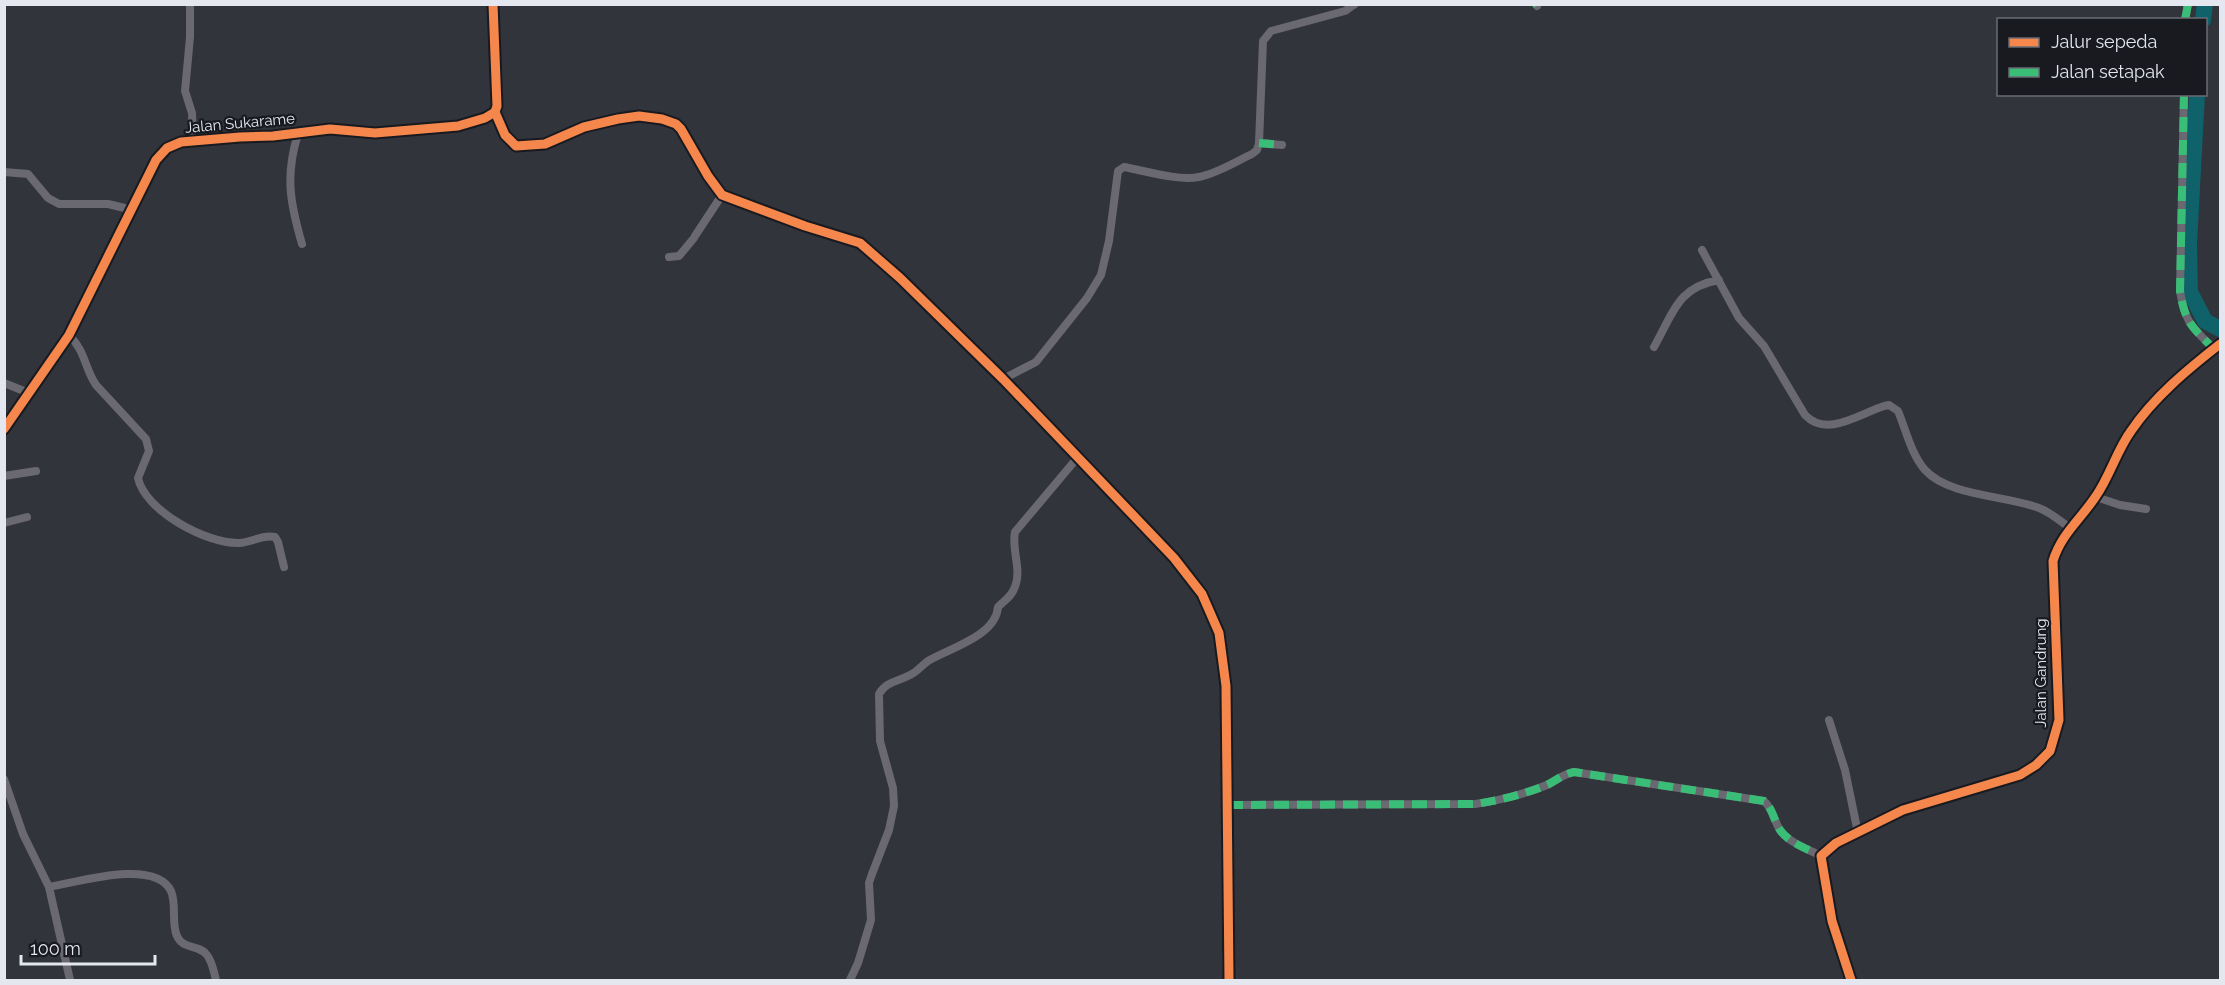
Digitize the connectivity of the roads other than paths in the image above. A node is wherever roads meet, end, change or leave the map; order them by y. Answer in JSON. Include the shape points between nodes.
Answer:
{"nodes":[{"id":1,"x":190,"y":4,"type":"edge"},
{"id":2,"x":493,"y":4,"type":"edge"},
{"id":3,"x":1355,"y":4,"type":"edge"},
{"id":4,"x":2184,"y":96,"type":"edge"},
{"id":5,"x":495,"y":112,"type":"junction"},
{"id":6,"x":298,"y":134,"type":"junction"},
{"id":7,"x":193,"y":142,"type":"junction"},
{"id":8,"x":1260,"y":143,"type":"junction"},
{"id":9,"x":1282,"y":145,"type":"dead end"},
{"id":10,"x":4,"y":172,"type":"edge"},
{"id":11,"x":722,"y":195,"type":"junction"},
{"id":12,"x":133,"y":210,"type":"junction"},
{"id":13,"x":302,"y":244,"type":"dead end"},
{"id":14,"x":1702,"y":250,"type":"dead end"},
{"id":15,"x":669,"y":257,"type":"dead end"},
{"id":16,"x":1719,"y":280,"type":"junction"},
{"id":17,"x":69,"y":335,"type":"junction"},
{"id":18,"x":2218,"y":346,"type":"edge"},
{"id":19,"x":1654,"y":347,"type":"dead end"},
{"id":20,"x":1003,"y":379,"type":"junction"},
{"id":21,"x":4,"y":382,"type":"edge"},
{"id":22,"x":29,"y":393,"type":"junction"},
{"id":23,"x":4,"y":429,"type":"edge"},
{"id":24,"x":1078,"y":457,"type":"junction"},
{"id":25,"x":36,"y":471,"type":"dead end"},
{"id":26,"x":4,"y":476,"type":"edge"},
{"id":27,"x":2096,"y":497,"type":"junction"},
{"id":28,"x":2146,"y":509,"type":"dead end"},
{"id":29,"x":27,"y":517,"type":"dead end"},
{"id":30,"x":4,"y":523,"type":"edge"},
{"id":31,"x":2070,"y":528,"type":"junction"},
{"id":32,"x":284,"y":567,"type":"dead end"},
{"id":33,"x":1829,"y":720,"type":"dead end"},
{"id":34,"x":4,"y":779,"type":"edge"},
{"id":35,"x":1228,"y":805,"type":"junction"},
{"id":36,"x":1858,"y":833,"type":"junction"},
{"id":37,"x":1821,"y":856,"type":"junction"},
{"id":38,"x":49,"y":887,"type":"junction"},
{"id":39,"x":70,"y":981,"type":"edge"},
{"id":40,"x":216,"y":981,"type":"edge"},
{"id":41,"x":850,"y":981,"type":"edge"},
{"id":42,"x":1229,"y":981,"type":"edge"},
{"id":43,"x":1851,"y":981,"type":"edge"}],
"edges":[{"from":1,"to":7,"type":"street","via":[[185,91],[192,113]]},
{"from":2,"to":5,"type":"street"},
{"from":3,"to":8,"type":"street","via":[[1345,11],[1267,34],[1263,41]]},
{"from":4,"to":18,"type":"street","via":[[2180,291],[2187,322]]},
{"from":5,"to":6,"type":"street","name":"Jalan Sukarame","via":[[458,126],[375,132],[330,129]]},
{"from":5,"to":11,"type":"street","via":[[510,142],[527,147],[600,122],[639,116],[676,124]]},
{"from":6,"to":7,"type":"street","name":"Jalan Sukarame"},
{"from":6,"to":13,"type":"street","via":[[289,175]]},
{"from":7,"to":12,"type":"street","name":"Jalan Sukarame","via":[[173,145],[159,156]]},
{"from":8,"to":9,"type":"street"},
{"from":8,"to":20,"type":"street","via":[[1252,154],[1198,177],[1124,167],[1118,171],[1101,275],[1036,362]]},
{"from":10,"to":12,"type":"street","via":[[28,174],[48,198],[59,204],[108,204]]},
{"from":11,"to":15,"type":"street","via":[[680,256]]},
{"from":11,"to":20,"type":"street","via":[[860,243]]},
{"from":12,"to":17,"type":"street","name":"Jalan Sukarame"},
{"from":14,"to":16,"type":"street"},
{"from":16,"to":19,"type":"street","via":[[1686,293]]},
{"from":16,"to":31,"type":"street","via":[[1739,318],[1764,346],[1811,421],[1828,426],[1884,406],[1893,407],[1915,454],[1930,474],[1967,491],[2038,508]]},
{"from":17,"to":22,"type":"street","name":"Jalan Sukarame"},
{"from":17,"to":32,"type":"street","via":[[79,345],[96,385],[146,439],[149,451],[138,478],[155,507],[207,536],[238,543],[275,537]]},
{"from":18,"to":27,"type":"street","name":"Jalan Gandrung","via":[[2179,378],[2129,432]]},
{"from":20,"to":24,"type":"street"},
{"from":21,"to":22,"type":"street"},
{"from":22,"to":23,"type":"street","name":"Jalan Sukarame"},
{"from":24,"to":35,"type":"street","via":[[1174,558],[1202,594],[1219,633],[1226,686]]},
{"from":24,"to":41,"type":"street","via":[[1015,532],[1015,588],[998,607],[993,624],[913,674],[889,683],[879,694],[880,741],[894,806],[869,883],[871,920]]},
{"from":25,"to":26,"type":"street"},
{"from":27,"to":28,"type":"street"},
{"from":27,"to":31,"type":"street","name":"Jalan Gandrung"},
{"from":29,"to":30,"type":"street"},
{"from":31,"to":36,"type":"street","name":"Jalan Gandrung","via":[[2053,561],[2059,720],[2050,751],[2020,775],[1903,810]]},
{"from":33,"to":36,"type":"street","via":[[1845,770]]},
{"from":34,"to":38,"type":"street","via":[[23,834]]},
{"from":35,"to":37,"type":"street","via":[[1476,804],[1508,797],[1575,772],[1764,801],[1784,835]]},
{"from":35,"to":42,"type":"street"},
{"from":36,"to":37,"type":"street","name":"Jalan Gandrung","via":[[1836,843]]},
{"from":37,"to":43,"type":"street","via":[[1832,921]]},
{"from":38,"to":39,"type":"street"},
{"from":38,"to":40,"type":"street","via":[[130,873],[165,883],[173,897],[180,942],[206,954]]}]}
